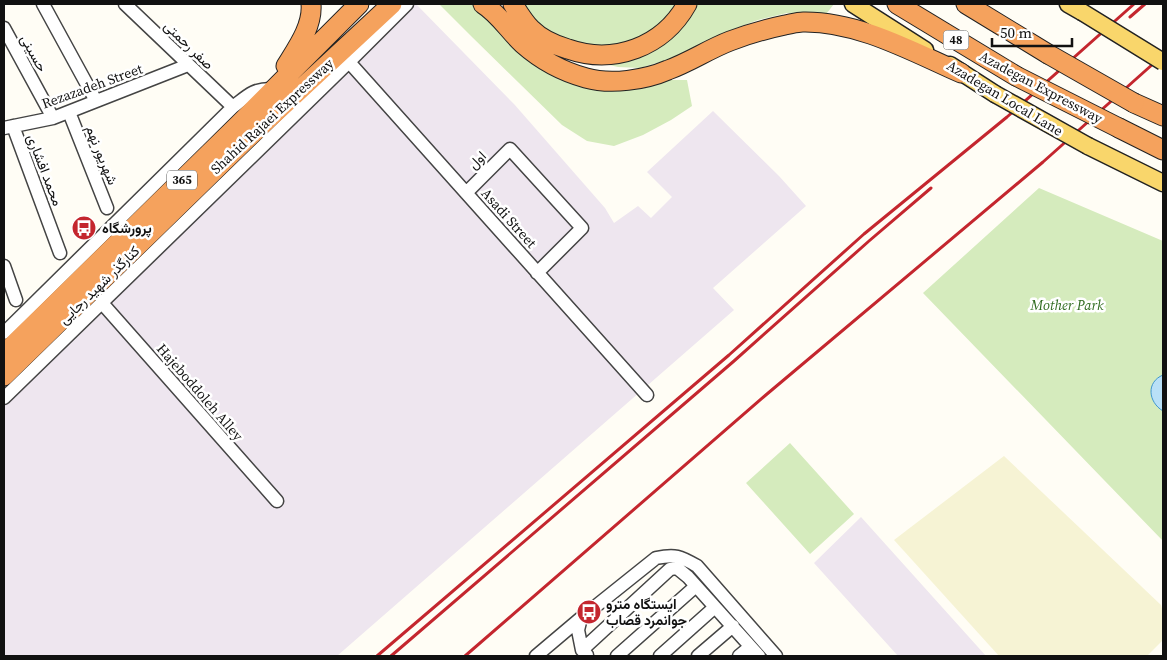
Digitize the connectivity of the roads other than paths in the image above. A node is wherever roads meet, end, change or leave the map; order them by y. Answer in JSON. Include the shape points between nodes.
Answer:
{"nodes":[{"id":1,"x":44,"y":4,"type":"edge"},
{"id":2,"x":125,"y":4,"type":"edge"},
{"id":3,"x":311,"y":4,"type":"edge"},
{"id":4,"x":359,"y":4,"type":"edge"},
{"id":5,"x":392,"y":4,"type":"edge"},
{"id":6,"x":407,"y":4,"type":"edge"},
{"id":7,"x":483,"y":4,"type":"edge"},
{"id":8,"x":513,"y":4,"type":"edge"},
{"id":9,"x":687,"y":4,"type":"edge"},
{"id":10,"x":853,"y":4,"type":"edge"},
{"id":11,"x":897,"y":4,"type":"edge"},
{"id":12,"x":966,"y":4,"type":"edge"},
{"id":13,"x":1075,"y":8,"type":"edge"},
{"id":14,"x":4,"y":28,"type":"edge"},
{"id":15,"x":349,"y":62,"type":"junction"},
{"id":16,"x":1163,"y":62,"type":"edge"},
{"id":17,"x":188,"y":65,"type":"junction"},
{"id":18,"x":961,"y":73,"type":"junction"},
{"id":19,"x":272,"y":89,"type":"junction"},
{"id":20,"x":96,"y":101,"type":"junction"},
{"id":21,"x":233,"y":108,"type":"junction"},
{"id":22,"x":69,"y":112,"type":"junction"},
{"id":23,"x":1163,"y":116,"type":"edge"},
{"id":24,"x":53,"y":118,"type":"junction"},
{"id":25,"x":8,"y":127,"type":"edge"},
{"id":26,"x":1163,"y":150,"type":"edge"},
{"id":27,"x":1159,"y":182,"type":"edge"},
{"id":28,"x":466,"y":193,"type":"junction"},
{"id":29,"x":107,"y":208,"type":"dead end"},
{"id":30,"x":60,"y":253,"type":"dead end"},
{"id":31,"x":4,"y":266,"type":"edge"},
{"id":32,"x":537,"y":272,"type":"junction"},
{"id":33,"x":16,"y":300,"type":"dead end"},
{"id":34,"x":102,"y":303,"type":"junction"},
{"id":35,"x":4,"y":333,"type":"edge"},
{"id":36,"x":4,"y":354,"type":"edge"},
{"id":37,"x":4,"y":376,"type":"edge"},
{"id":38,"x":646,"y":395,"type":"dead end"},
{"id":39,"x":4,"y":398,"type":"edge"},
{"id":40,"x":277,"y":501,"type":"dead end"},
{"id":41,"x":696,"y":586,"type":"junction"},
{"id":42,"x":715,"y":607,"type":"junction"},
{"id":43,"x":581,"y":618,"type":"junction"},
{"id":44,"x":732,"y":626,"type":"junction"},
{"id":45,"x":755,"y":651,"type":"edge"},
{"id":46,"x":585,"y":653,"type":"edge"},
{"id":47,"x":536,"y":656,"type":"edge"},
{"id":48,"x":617,"y":656,"type":"edge"},
{"id":49,"x":660,"y":656,"type":"edge"},
{"id":50,"x":698,"y":656,"type":"edge"},
{"id":51,"x":739,"y":656,"type":"edge"},
{"id":52,"x":776,"y":656,"type":"edge"}],
"edges":[{"from":1,"to":20,"type":"street"},
{"from":2,"to":17,"type":"street","name":"صفر رحمتی"},
{"from":3,"to":19,"type":"highway","via":[[307,28]]},
{"from":4,"to":19,"type":"highway","name":"Shahid Rajaei Expressway","number":"365"},
{"from":5,"to":37,"type":"highway","name":"Shahid Rajaei Expressway","number":"365","via":[[248,138]]},
{"from":6,"to":15,"type":"street","name":"کنارگذر شهید رجایی"},
{"from":7,"to":18,"type":"highway","via":[[542,58],[587,78],[617,82],[647,77],[668,71],[729,41],[765,29],[802,22],[852,29]]},
{"from":8,"to":9,"type":"highway","via":[[531,29],[544,39],[572,51],[607,55],[643,46],[673,24]]},
{"from":10,"to":18,"type":"main road","name":"Azadegan Local Lane"},
{"from":11,"to":26,"type":"highway","name":"Azadegan Expressway","number":"48","bridge":true,"via":[[1016,76]]},
{"from":12,"to":23,"type":"highway","bridge":true,"via":[[1134,103]]},
{"from":13,"to":16,"type":"main road","bridge":true},
{"from":14,"to":24,"type":"street","name":"حسینی"},
{"from":15,"to":28,"type":"street","name":"Asadi Street"},
{"from":15,"to":34,"type":"street","name":"کنارگذر شهید رجایی"},
{"from":17,"to":20,"type":"street","name":"Rezazadeh Street"},
{"from":17,"to":21,"type":"street","name":"صفر رحمتی"},
{"from":18,"to":27,"type":"main road","name":"Azadegan Local Lane","bridge":true,"via":[[1088,146]]},
{"from":19,"to":21,"type":"street","via":[[253,92]]},
{"from":19,"to":36,"type":"highway","name":"Shahid Rajaei Expressway","number":"365"},
{"from":20,"to":22,"type":"street","name":"Rezazadeh Street"},
{"from":21,"to":35,"type":"street"},
{"from":22,"to":24,"type":"street","name":"Rezazadeh Street"},
{"from":22,"to":29,"type":"street","name":"شهریور نهم"},
{"from":24,"to":25,"type":"street","name":"Rezazadeh Street"},
{"from":25,"to":30,"type":"street","name":"محمد افشاری"},
{"from":28,"to":32,"type":"street","name":"Asadi Street"},
{"from":28,"to":32,"type":"street","name":"اول","via":[[510,149],[582,228]]},
{"from":31,"to":33,"type":"street"},
{"from":32,"to":38,"type":"street","name":"Asadi Street"},
{"from":34,"to":39,"type":"street","name":"کنارگذر شهید رجایی"},
{"from":34,"to":40,"type":"street","name":"Hajeboddoleh Alley"},
{"from":41,"to":42,"type":"street"},
{"from":41,"to":46,"type":"street","via":[[677,568],[670,569]]},
{"from":41,"to":48,"type":"street"},
{"from":42,"to":44,"type":"street"},
{"from":42,"to":49,"type":"street"},
{"from":43,"to":46,"type":"street","via":[[578,630]]},
{"from":43,"to":47,"type":"street"},
{"from":43,"to":52,"type":"street","via":[[656,558],[670,555],[697,566]]},
{"from":44,"to":45,"type":"street"},
{"from":44,"to":50,"type":"street"},
{"from":45,"to":51,"type":"street"}]}
